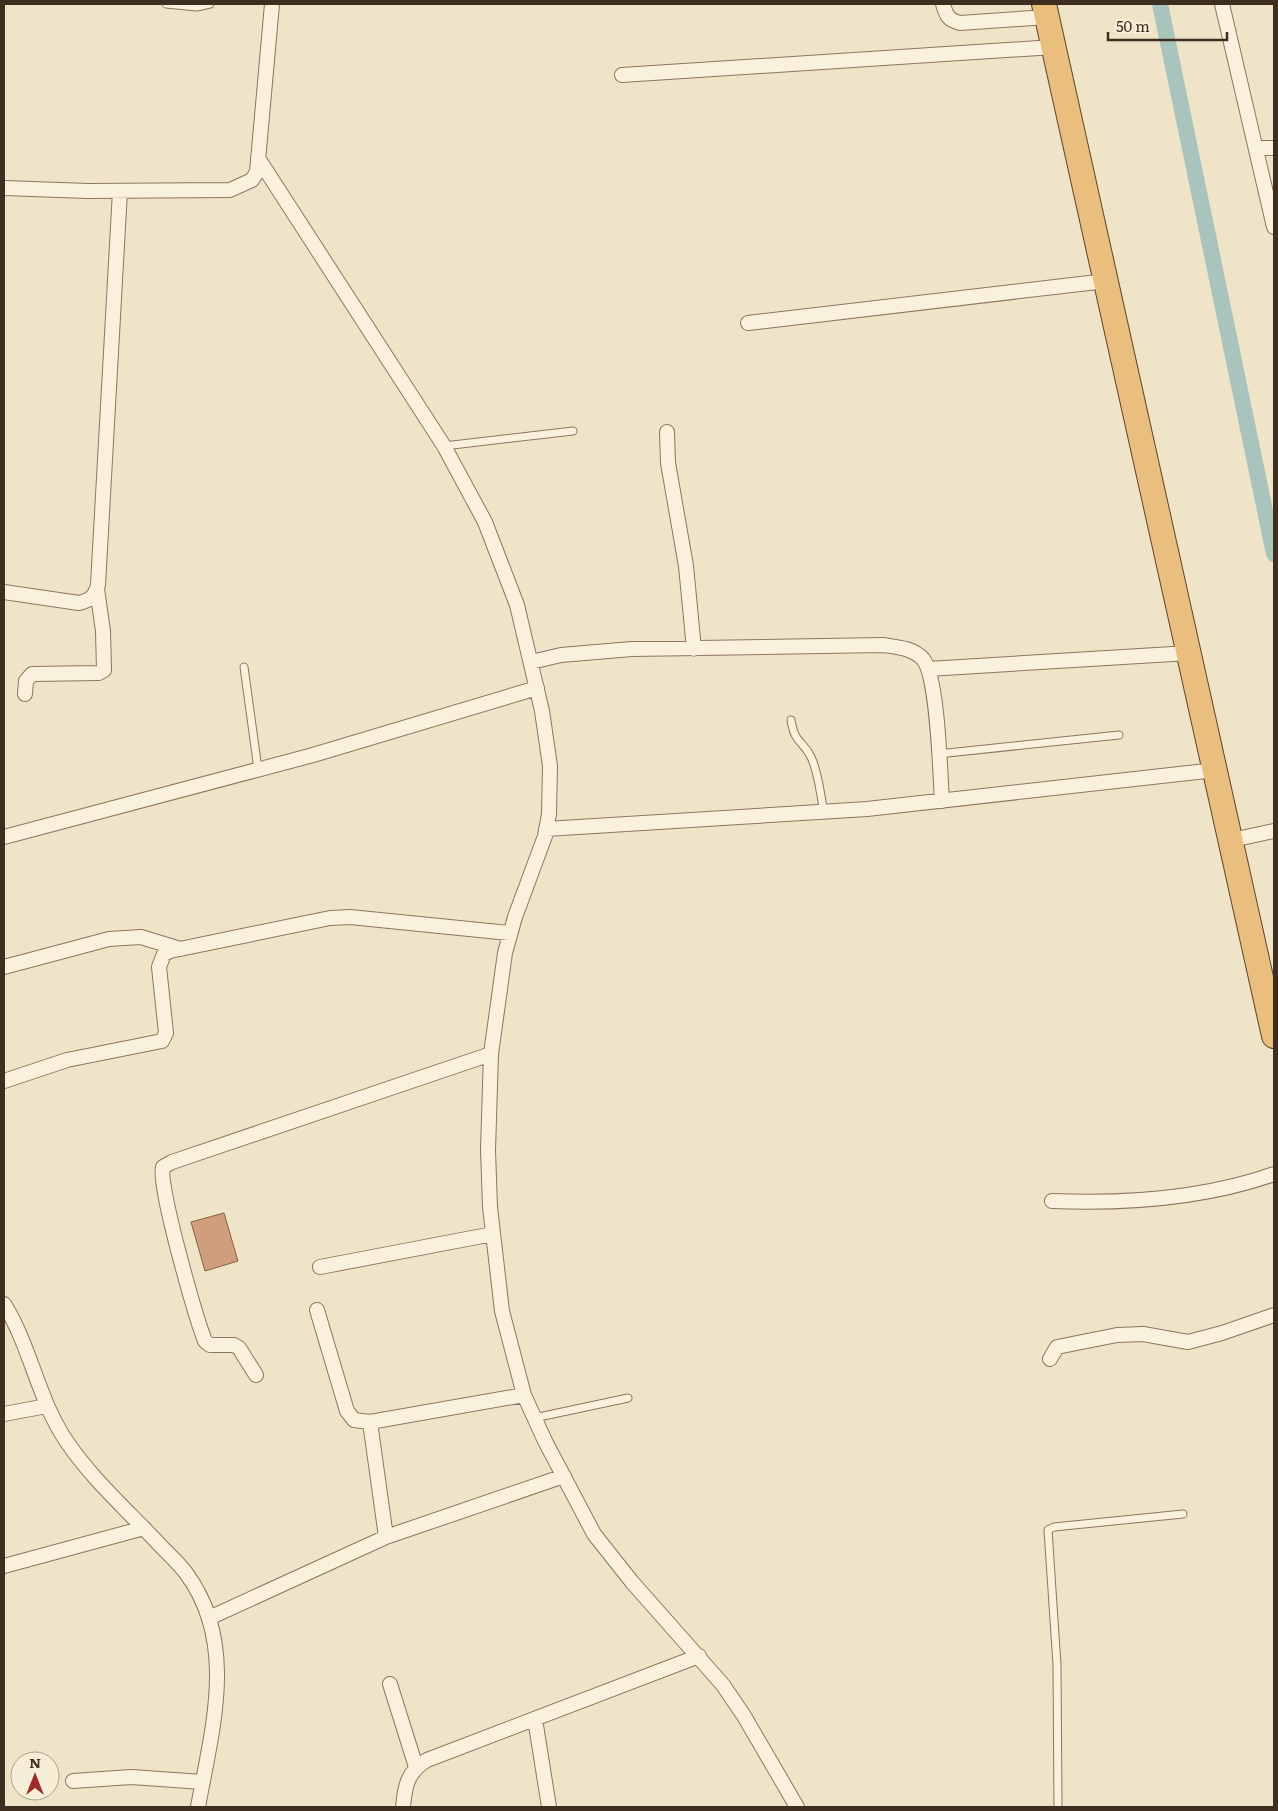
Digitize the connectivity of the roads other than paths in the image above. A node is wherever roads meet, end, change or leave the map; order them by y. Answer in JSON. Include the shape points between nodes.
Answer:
{"nodes":[{"id":1,"x":166,"y":4,"type":"edge"},
{"id":2,"x":210,"y":4,"type":"edge"},
{"id":3,"x":272,"y":4,"type":"edge"},
{"id":4,"x":943,"y":4,"type":"edge"},
{"id":5,"x":1222,"y":4,"type":"edge"},
{"id":6,"x":1046,"y":10,"type":"edge"},
{"id":7,"x":1054,"y":47,"type":"junction"},
{"id":8,"x":622,"y":75,"type":"dead end"},
{"id":9,"x":1256,"y":148,"type":"junction"},
{"id":10,"x":1274,"y":148,"type":"edge"},
{"id":11,"x":258,"y":158,"type":"junction"},
{"id":12,"x":4,"y":188,"type":"edge"},
{"id":13,"x":120,"y":191,"type":"junction"},
{"id":14,"x":1274,"y":227,"type":"edge"},
{"id":15,"x":1106,"y":281,"type":"junction"},
{"id":16,"x":748,"y":323,"type":"dead end"},
{"id":17,"x":573,"y":431,"type":"dead end"},
{"id":18,"x":667,"y":432,"type":"dead end"},
{"id":19,"x":444,"y":446,"type":"junction"},
{"id":20,"x":97,"y":589,"type":"junction"},
{"id":21,"x":4,"y":592,"type":"edge"},
{"id":22,"x":694,"y":649,"type":"junction"},
{"id":23,"x":1189,"y":652,"type":"junction"},
{"id":24,"x":531,"y":662,"type":"junction"},
{"id":25,"x":244,"y":667,"type":"dead end"},
{"id":26,"x":928,"y":668,"type":"junction"},
{"id":27,"x":537,"y":688,"type":"junction"},
{"id":28,"x":25,"y":694,"type":"dead end"},
{"id":29,"x":791,"y":720,"type":"dead end"},
{"id":30,"x":1119,"y":735,"type":"dead end"},
{"id":31,"x":938,"y":754,"type":"junction"},
{"id":32,"x":258,"y":769,"type":"junction"},
{"id":33,"x":1215,"y":770,"type":"junction"},
{"id":34,"x":942,"y":800,"type":"junction"},
{"id":35,"x":824,"y":812,"type":"junction"},
{"id":36,"x":546,"y":829,"type":"junction"},
{"id":37,"x":1274,"y":831,"type":"edge"},
{"id":38,"x":4,"y":837,"type":"edge"},
{"id":39,"x":1232,"y":840,"type":"junction"},
{"id":40,"x":509,"y":933,"type":"junction"},
{"id":41,"x":180,"y":949,"type":"junction"},
{"id":42,"x":4,"y":967,"type":"edge"},
{"id":43,"x":1274,"y":1036,"type":"edge"},
{"id":44,"x":491,"y":1054,"type":"junction"},
{"id":45,"x":4,"y":1081,"type":"edge"},
{"id":46,"x":1274,"y":1174,"type":"edge"},
{"id":47,"x":1052,"y":1202,"type":"dead end"},
{"id":48,"x":493,"y":1234,"type":"junction"},
{"id":49,"x":320,"y":1268,"type":"dead end"},
{"id":50,"x":4,"y":1304,"type":"edge"},
{"id":51,"x":316,"y":1310,"type":"dead end"},
{"id":52,"x":1274,"y":1314,"type":"edge"},
{"id":53,"x":1050,"y":1359,"type":"dead end"},
{"id":54,"x":256,"y":1375,"type":"dead end"},
{"id":55,"x":524,"y":1395,"type":"junction"},
{"id":56,"x":628,"y":1398,"type":"dead end"},
{"id":57,"x":47,"y":1406,"type":"junction"},
{"id":58,"x":4,"y":1414,"type":"edge"},
{"id":59,"x":534,"y":1418,"type":"junction"},
{"id":60,"x":370,"y":1422,"type":"junction"},
{"id":61,"x":564,"y":1476,"type":"junction"},
{"id":62,"x":1183,"y":1514,"type":"dead end"},
{"id":63,"x":144,"y":1528,"type":"junction"},
{"id":64,"x":386,"y":1537,"type":"junction"},
{"id":65,"x":4,"y":1566,"type":"edge"},
{"id":66,"x":209,"y":1618,"type":"junction"},
{"id":67,"x":699,"y":1656,"type":"junction"},
{"id":68,"x":390,"y":1684,"type":"dead end"},
{"id":69,"x":535,"y":1719,"type":"junction"},
{"id":70,"x":416,"y":1767,"type":"junction"},
{"id":71,"x":73,"y":1781,"type":"dead end"},
{"id":72,"x":203,"y":1782,"type":"junction"},
{"id":73,"x":198,"y":1807,"type":"edge"},
{"id":74,"x":403,"y":1807,"type":"edge"},
{"id":75,"x":550,"y":1807,"type":"edge"},
{"id":76,"x":797,"y":1807,"type":"edge"},
{"id":77,"x":1058,"y":1807,"type":"edge"}],
"edges":[{"from":1,"to":2,"type":"lane","via":[[197,7]]},
{"from":3,"to":11,"type":"street"},
{"from":4,"to":6,"type":"street","via":[[946,16],[960,23]]},
{"from":5,"to":9,"type":"street"},
{"from":6,"to":7,"type":"highway"},
{"from":7,"to":8,"type":"street"},
{"from":7,"to":15,"type":"highway"},
{"from":9,"to":10,"type":"street"},
{"from":9,"to":14,"type":"street"},
{"from":11,"to":13,"type":"street","via":[[257,172],[252,180],[230,190]]},
{"from":11,"to":19,"type":"street"},
{"from":12,"to":13,"type":"street"},
{"from":13,"to":20,"type":"street"},
{"from":15,"to":16,"type":"street"},
{"from":15,"to":23,"type":"highway"},
{"from":17,"to":19,"type":"lane"},
{"from":18,"to":22,"type":"street","via":[[668,463],[686,566]]},
{"from":19,"to":24,"type":"street","via":[[485,522],[503,564],[518,605]]},
{"from":20,"to":21,"type":"street","via":[[88,601],[79,602]]},
{"from":20,"to":28,"type":"street","via":[[104,670],[99,673],[32,674],[26,681]]},
{"from":22,"to":24,"type":"street","via":[[595,651]]},
{"from":22,"to":26,"type":"street","via":[[883,645],[910,650],[923,659]]},
{"from":23,"to":26,"type":"street"},
{"from":23,"to":33,"type":"highway"},
{"from":24,"to":27,"type":"street"},
{"from":25,"to":32,"type":"lane"},
{"from":26,"to":31,"type":"street","via":[[934,695]]},
{"from":27,"to":32,"type":"street"},
{"from":27,"to":36,"type":"street","via":[[550,766],[551,790]]},
{"from":29,"to":35,"type":"lane","via":[[797,742],[810,754],[814,764]]},
{"from":30,"to":31,"type":"lane"},
{"from":31,"to":34,"type":"street"},
{"from":32,"to":38,"type":"street"},
{"from":33,"to":34,"type":"street"},
{"from":33,"to":39,"type":"highway"},
{"from":34,"to":35,"type":"street"},
{"from":35,"to":36,"type":"street"},
{"from":36,"to":40,"type":"street"},
{"from":37,"to":39,"type":"street"},
{"from":39,"to":43,"type":"highway"},
{"from":40,"to":41,"type":"street","via":[[350,917],[330,918]]},
{"from":40,"to":44,"type":"street"},
{"from":41,"to":42,"type":"street","via":[[141,937],[109,938]]},
{"from":41,"to":45,"type":"street","via":[[164,954],[159,967],[166,1032],[162,1041],[67,1060]]},
{"from":44,"to":48,"type":"street","via":[[488,1150]]},
{"from":44,"to":54,"type":"street","via":[[163,1167],[169,1214],[205,1341],[210,1345],[234,1345]]},
{"from":46,"to":47,"type":"street","via":[[1169,1198],[1098,1203]]},
{"from":48,"to":49,"type":"street"},
{"from":48,"to":55,"type":"street","via":[[502,1311]]},
{"from":50,"to":57,"type":"street","via":[[21,1337]]},
{"from":51,"to":60,"type":"street","via":[[347,1411],[354,1420]]},
{"from":52,"to":53,"type":"street","via":[[1188,1342],[1143,1334],[1085,1340],[1057,1347]]},
{"from":55,"to":59,"type":"street"},
{"from":55,"to":60,"type":"street"},
{"from":56,"to":59,"type":"lane"},
{"from":57,"to":58,"type":"street"},
{"from":57,"to":63,"type":"street","via":[[67,1442]]},
{"from":59,"to":61,"type":"street"},
{"from":60,"to":64,"type":"street"},
{"from":61,"to":64,"type":"street"},
{"from":61,"to":67,"type":"street","via":[[606,1550]]},
{"from":62,"to":77,"type":"lane","via":[[1048,1530],[1056,1657]]},
{"from":63,"to":65,"type":"street"},
{"from":63,"to":66,"type":"street","via":[[186,1573]]},
{"from":64,"to":66,"type":"street"},
{"from":66,"to":72,"type":"street","via":[[214,1630],[218,1692]]},
{"from":67,"to":69,"type":"street"},
{"from":67,"to":76,"type":"street","via":[[744,1716]]},
{"from":68,"to":70,"type":"street"},
{"from":69,"to":70,"type":"street"},
{"from":69,"to":75,"type":"street"},
{"from":70,"to":74,"type":"street","via":[[408,1778]]},
{"from":71,"to":72,"type":"street","via":[[131,1777]]},
{"from":72,"to":73,"type":"street"}]}
